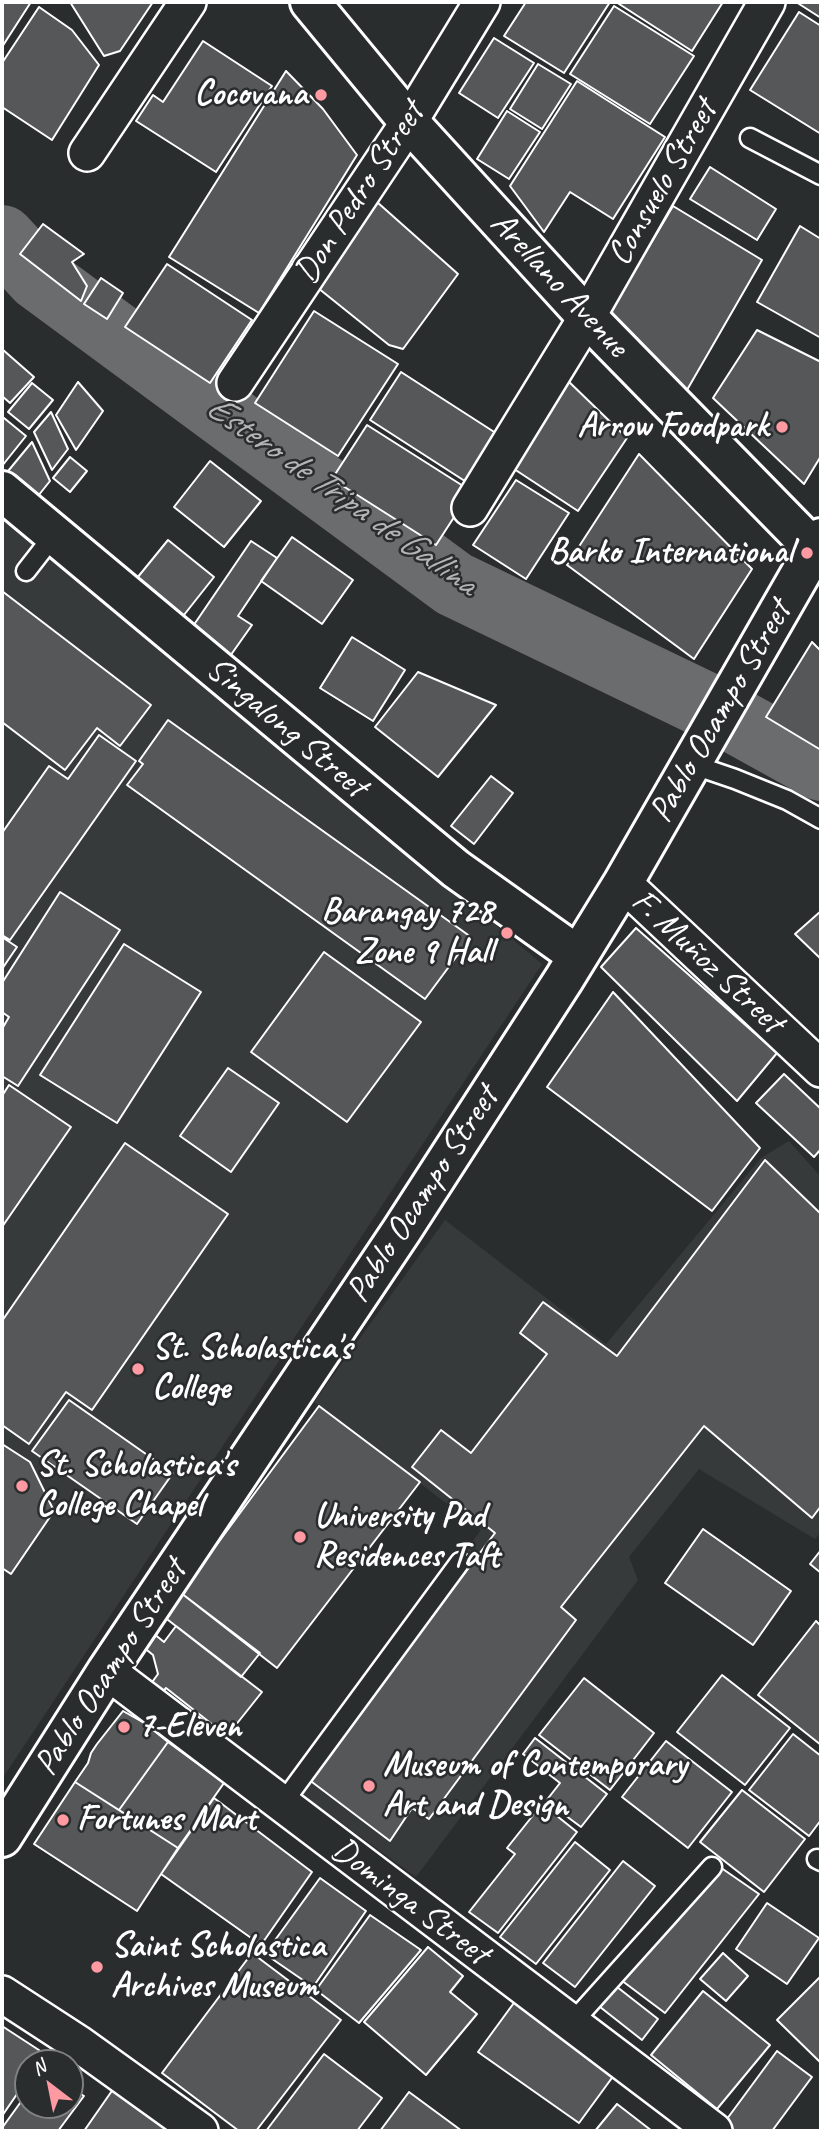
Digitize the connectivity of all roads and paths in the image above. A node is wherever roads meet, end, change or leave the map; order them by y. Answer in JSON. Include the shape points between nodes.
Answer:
{"nodes":[{"id":1,"x":188,"y":2,"type":"edge"},
{"id":2,"x":310,"y":2,"type":"edge"},
{"id":3,"x":482,"y":2,"type":"edge"},
{"id":4,"x":767,"y":2,"type":"edge"},
{"id":5,"x":409,"y":122,"type":"junction"},
{"id":6,"x":750,"y":138,"type":"dead end"},
{"id":7,"x":87,"y":153,"type":"dead end"},
{"id":8,"x":821,"y":175,"type":"edge"},
{"id":9,"x":587,"y":317,"type":"junction"},
{"id":10,"x":235,"y":383,"type":"dead end"},
{"id":11,"x":2,"y":491,"type":"edge"},
{"id":12,"x":470,"y":508,"type":"dead end"},
{"id":13,"x":54,"y":535,"type":"junction"},
{"id":14,"x":819,"y":548,"type":"edge"},
{"id":15,"x":26,"y":571,"type":"dead end"},
{"id":16,"x":695,"y":757,"type":"junction"},
{"id":17,"x":821,"y":819,"type":"edge"},
{"id":18,"x":623,"y":883,"type":"junction"},
{"id":19,"x":577,"y":955,"type":"junction"},
{"id":20,"x":821,"y":1069,"type":"edge"},
{"id":21,"x":460,"y":1562,"type":"dead end"},
{"id":22,"x":107,"y":1671,"type":"junction"},
{"id":23,"x":282,"y":1804,"type":"junction"},
{"id":24,"x":2,"y":1837,"type":"edge"},
{"id":25,"x":712,"y":1867,"type":"dead end"},
{"id":26,"x":2,"y":1994,"type":"edge"},
{"id":27,"x":571,"y":2024,"type":"junction"},
{"id":28,"x":200,"y":2131,"type":"edge"},
{"id":29,"x":714,"y":2131,"type":"edge"}],
"edges":[{"from":1,"to":7,"type":"street"},
{"from":2,"to":5,"type":"main road","name":"Arellano Avenue"},
{"from":3,"to":5,"type":"street","name":"Don Pedro Street"},
{"from":4,"to":9,"type":"street","name":"Consuelo Street"},
{"from":5,"to":9,"type":"main road","name":"Arellano Avenue"},
{"from":5,"to":10,"type":"street","name":"Don Pedro Street"},
{"from":6,"to":8,"type":"lane"},
{"from":9,"to":12,"type":"street","name":"Consuelo Street"},
{"from":9,"to":14,"type":"main road","name":"Arellano Avenue"},
{"from":11,"to":13,"type":"main road","name":"Singalong Street"},
{"from":13,"to":15,"type":"lane"},
{"from":13,"to":19,"type":"main road","name":"Singalong Street","via":[[456,869]]},
{"from":14,"to":16,"type":"main road","name":"Pablo Ocampo Street"},
{"from":16,"to":17,"type":"lane"},
{"from":16,"to":18,"type":"main road","name":"Pablo Ocampo Street"},
{"from":18,"to":19,"type":"main road","name":"Pablo Ocampo Street"},
{"from":18,"to":20,"type":"street","name":"F. Muñoz Street"},
{"from":19,"to":22,"type":"main road","name":"Pablo Ocampo Street","via":[[402,1230]]},
{"from":21,"to":23,"type":"lane"},
{"from":22,"to":23,"type":"street","name":"Dominga Street"},
{"from":22,"to":24,"type":"main road","name":"Pablo Ocampo Street"},
{"from":23,"to":27,"type":"street","name":"Dominga Street"},
{"from":25,"to":27,"type":"lane"},
{"from":26,"to":28,"type":"street"},
{"from":27,"to":29,"type":"street","name":"Dominga Street"}]}
